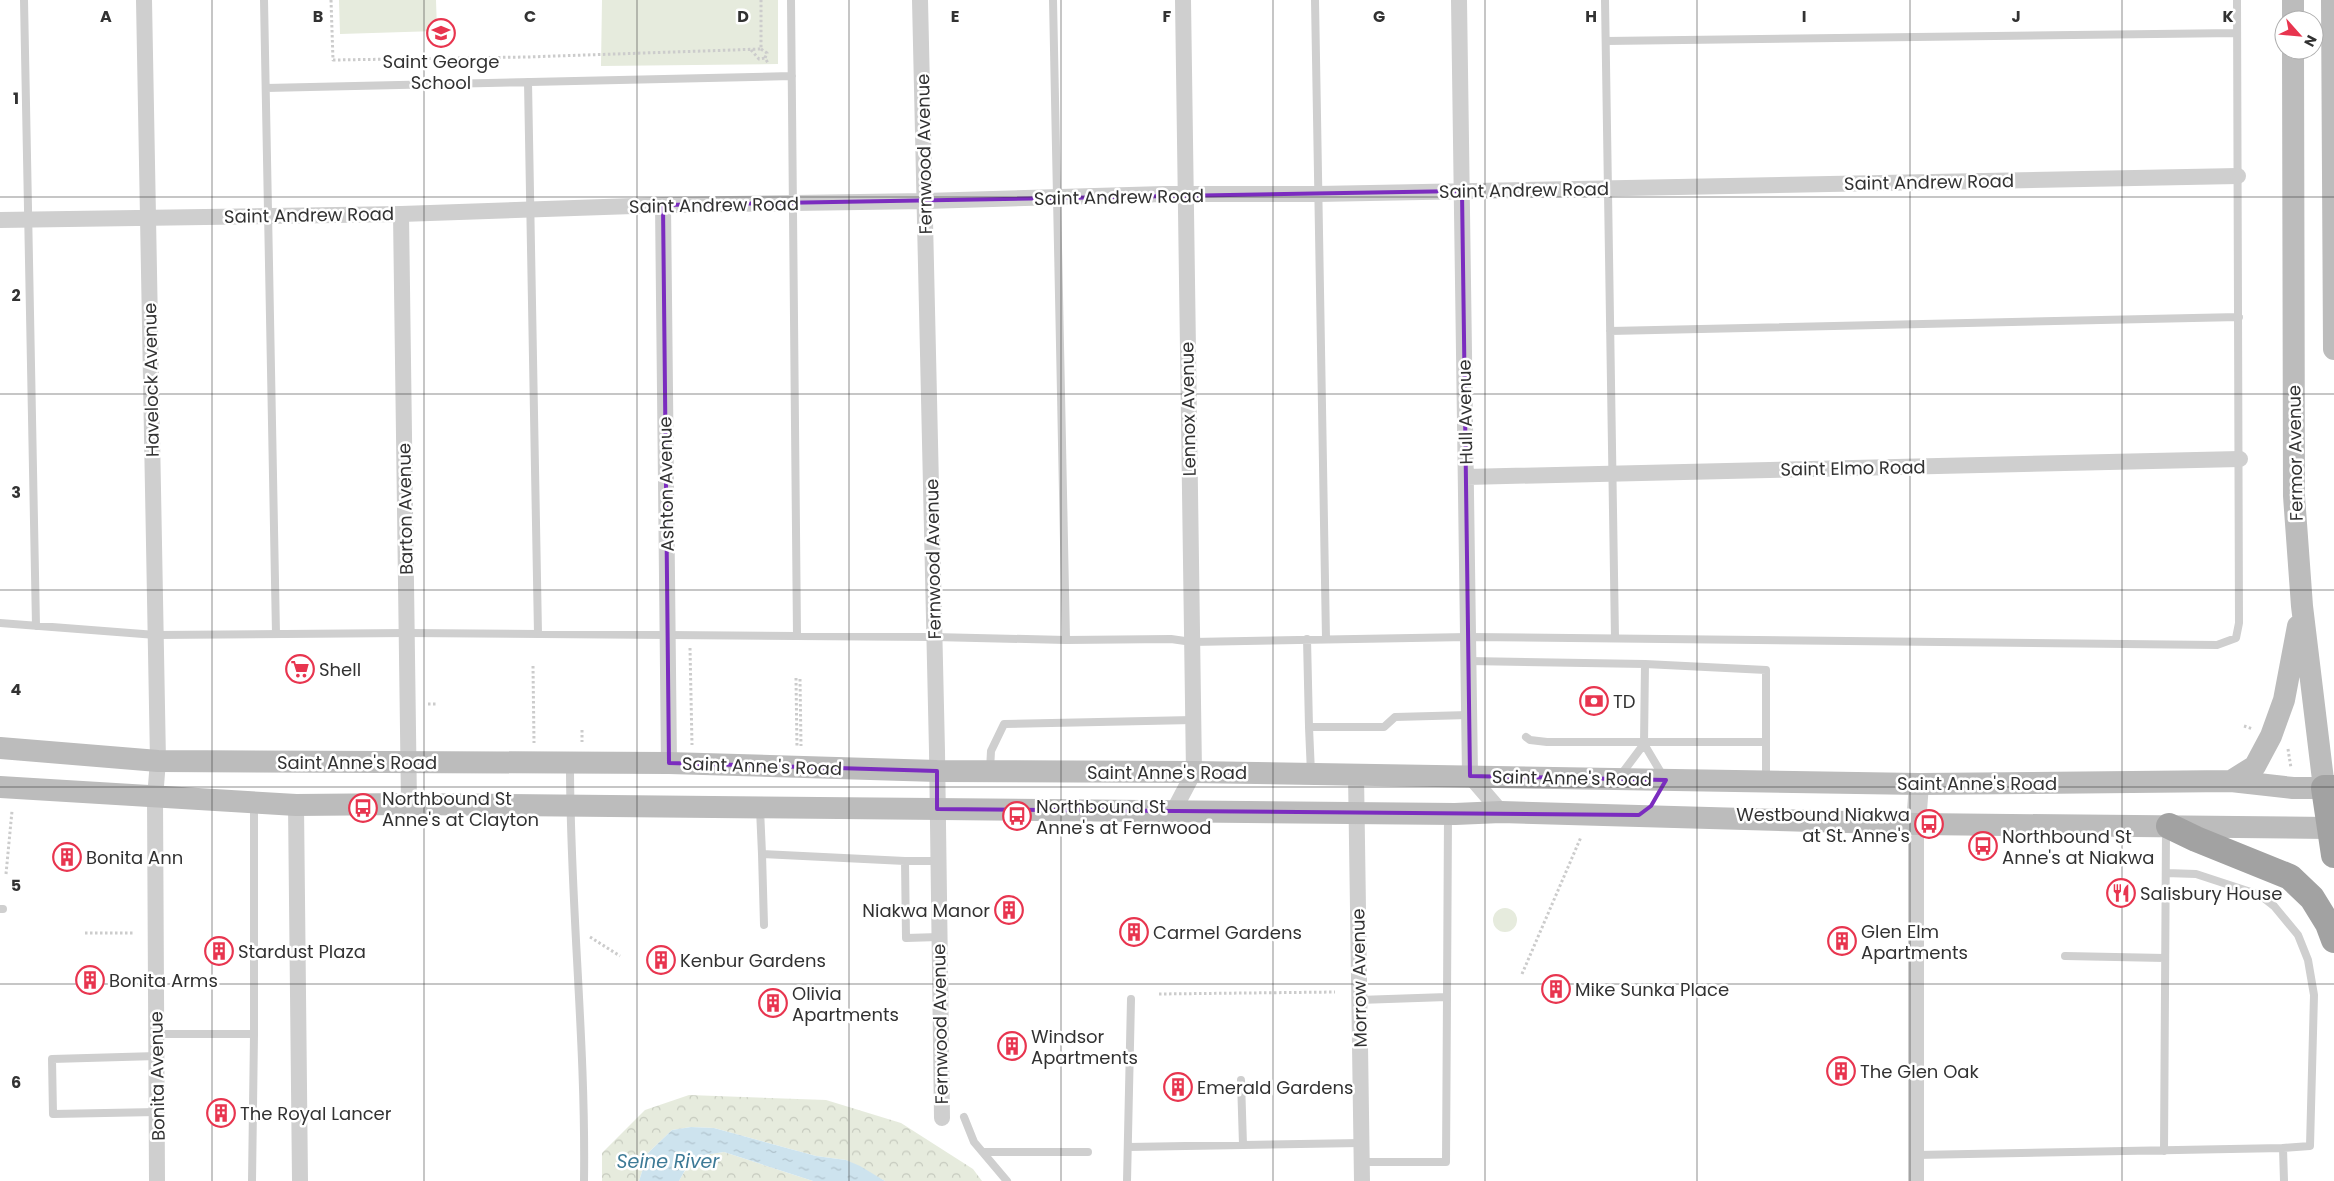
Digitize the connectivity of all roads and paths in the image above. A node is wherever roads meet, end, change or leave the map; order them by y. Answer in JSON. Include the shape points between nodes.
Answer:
{"nodes":[{"id":1,"x":24,"y":0,"type":"edge"},
{"id":2,"x":144,"y":0,"type":"edge"},
{"id":3,"x":264,"y":0,"type":"edge"},
{"id":4,"x":331,"y":0,"type":"edge"},
{"id":5,"x":760,"y":0,"type":"edge"},
{"id":6,"x":791,"y":0,"type":"edge"},
{"id":7,"x":920,"y":0,"type":"edge"},
{"id":8,"x":1053,"y":0,"type":"edge"},
{"id":9,"x":1183,"y":0,"type":"edge"},
{"id":10,"x":1315,"y":0,"type":"edge"},
{"id":11,"x":1459,"y":0,"type":"edge"},
{"id":12,"x":1605,"y":0,"type":"edge"},
{"id":13,"x":2237,"y":0,"type":"edge"},
{"id":14,"x":2332,"y":0,"type":"edge"},
{"id":15,"x":2237,"y":33,"type":"junction"},
{"id":16,"x":1606,"y":41,"type":"junction"},
{"id":17,"x":761,"y":49,"type":"junction"},
{"id":18,"x":751,"y":50,"type":"junction"},
{"id":19,"x":2293,"y":60,"type":"edge"},
{"id":20,"x":792,"y":76,"type":"junction"},
{"id":21,"x":528,"y":82,"type":"junction"},
{"id":22,"x":266,"y":88,"type":"junction"},
{"id":23,"x":2238,"y":176,"type":"junction"},
{"id":24,"x":1608,"y":188,"type":"junction"},
{"id":25,"x":1462,"y":191,"type":"junction"},
{"id":26,"x":1318,"y":194,"type":"junction"},
{"id":27,"x":1185,"y":195,"type":"junction"},
{"id":28,"x":1056,"y":198,"type":"junction"},
{"id":29,"x":925,"y":201,"type":"junction"},
{"id":30,"x":794,"y":203,"type":"junction"},
{"id":31,"x":663,"y":205,"type":"junction"},
{"id":32,"x":530,"y":210,"type":"junction"},
{"id":33,"x":401,"y":214,"type":"junction"},
{"id":34,"x":268,"y":216,"type":"junction"},
{"id":35,"x":148,"y":217,"type":"junction"},
{"id":36,"x":28,"y":219,"type":"junction"},
{"id":37,"x":0,"y":220,"type":"edge"},
{"id":38,"x":2239,"y":317,"type":"junction"},
{"id":39,"x":1610,"y":331,"type":"junction"},
{"id":40,"x":2334,"y":349,"type":"edge"},
{"id":41,"x":2240,"y":459,"type":"junction"},
{"id":42,"x":1612,"y":474,"type":"junction"},
{"id":43,"x":1466,"y":478,"type":"junction"},
{"id":44,"x":2302,"y":606,"type":"junction"},
{"id":45,"x":0,"y":623,"type":"edge"},
{"id":46,"x":36,"y":626,"type":"junction"},
{"id":47,"x":407,"y":632,"type":"junction"},
{"id":48,"x":276,"y":634,"type":"junction"},
{"id":49,"x":538,"y":634,"type":"junction"},
{"id":50,"x":156,"y":636,"type":"junction"},
{"id":51,"x":668,"y":636,"type":"junction"},
{"id":52,"x":689,"y":636,"type":"junction"},
{"id":53,"x":797,"y":636,"type":"junction"},
{"id":54,"x":934,"y":637,"type":"junction"},
{"id":55,"x":1468,"y":637,"type":"junction"},
{"id":56,"x":1615,"y":638,"type":"junction"},
{"id":57,"x":1307,"y":639,"type":"junction"},
{"id":58,"x":1326,"y":639,"type":"junction"},
{"id":59,"x":1066,"y":640,"type":"junction"},
{"id":60,"x":1192,"y":642,"type":"junction"},
{"id":61,"x":1468,"y":661,"type":"junction"},
{"id":62,"x":1645,"y":664,"type":"junction"},
{"id":63,"x":533,"y":666,"type":"dead end"},
{"id":64,"x":798,"y":679,"type":"dead end"},
{"id":65,"x":428,"y":704,"type":"dead end"},
{"id":66,"x":436,"y":704,"type":"dead end"},
{"id":67,"x":691,"y":704,"type":"junction"},
{"id":68,"x":696,"y":704,"type":"dead end"},
{"id":69,"x":1469,"y":715,"type":"junction"},
{"id":70,"x":1193,"y":720,"type":"junction"},
{"id":71,"x":1309,"y":727,"type":"junction"},
{"id":72,"x":582,"y":730,"type":"dead end"},
{"id":73,"x":1526,"y":737,"type":"dead end"},
{"id":74,"x":1766,"y":742,"type":"junction"},
{"id":75,"x":1644,"y":744,"type":"junction"},
{"id":76,"x":534,"y":746,"type":"dead end"},
{"id":77,"x":0,"y":748,"type":"edge"},
{"id":78,"x":692,"y":748,"type":"dead end"},
{"id":79,"x":799,"y":749,"type":"dead end"},
{"id":80,"x":576,"y":755,"type":"junction"},
{"id":81,"x":158,"y":761,"type":"junction"},
{"id":82,"x":409,"y":762,"type":"junction"},
{"id":83,"x":669,"y":764,"type":"junction"},
{"id":84,"x":937,"y":770,"type":"junction"},
{"id":85,"x":990,"y":771,"type":"junction"},
{"id":86,"x":1194,"y":772,"type":"junction"},
{"id":87,"x":1311,"y":774,"type":"junction"},
{"id":88,"x":1356,"y":774,"type":"junction"},
{"id":89,"x":1470,"y":776,"type":"junction"},
{"id":90,"x":1618,"y":779,"type":"junction"},
{"id":91,"x":1666,"y":780,"type":"junction"},
{"id":92,"x":2231,"y":781,"type":"junction"},
{"id":93,"x":1766,"y":782,"type":"junction"},
{"id":94,"x":1919,"y":784,"type":"junction"},
{"id":95,"x":0,"y":787,"type":"edge"},
{"id":96,"x":2329,"y":788,"type":"edge"},
{"id":97,"x":154,"y":798,"type":"junction"},
{"id":98,"x":254,"y":802,"type":"junction"},
{"id":99,"x":296,"y":804,"type":"junction"},
{"id":100,"x":409,"y":804,"type":"junction"},
{"id":101,"x":570,"y":805,"type":"junction"},
{"id":102,"x":760,"y":807,"type":"junction"},
{"id":103,"x":936,"y":809,"type":"junction"},
{"id":104,"x":12,"y":811,"type":"dead end"},
{"id":105,"x":1173,"y":812,"type":"junction"},
{"id":106,"x":1502,"y":812,"type":"junction"},
{"id":107,"x":1357,"y":813,"type":"junction"},
{"id":108,"x":1448,"y":814,"type":"junction"},
{"id":109,"x":1639,"y":815,"type":"junction"},
{"id":110,"x":1916,"y":824,"type":"junction"},
{"id":111,"x":2167,"y":826,"type":"junction"},
{"id":112,"x":2332,"y":827,"type":"edge"},
{"id":113,"x":1581,"y":837,"type":"dead end"},
{"id":114,"x":762,"y":854,"type":"junction"},
{"id":115,"x":2334,"y":855,"type":"edge"},
{"id":116,"x":905,"y":861,"type":"junction"},
{"id":117,"x":938,"y":861,"type":"junction"},
{"id":118,"x":2166,"y":873,"type":"junction"},
{"id":119,"x":6,"y":874,"type":"dead end"},
{"id":120,"x":764,"y":925,"type":"dead end"},
{"id":121,"x":85,"y":933,"type":"dead end"},
{"id":122,"x":135,"y":933,"type":"dead end"},
{"id":123,"x":588,"y":936,"type":"dead end"},
{"id":124,"x":939,"y":937,"type":"junction"},
{"id":125,"x":2334,"y":940,"type":"edge"},
{"id":126,"x":620,"y":956,"type":"dead end"},
{"id":127,"x":2065,"y":956,"type":"dead end"},
{"id":128,"x":2165,"y":958,"type":"junction"},
{"id":129,"x":1522,"y":974,"type":"dead end"},
{"id":130,"x":1335,"y":992,"type":"dead end"},
{"id":131,"x":1159,"y":994,"type":"dead end"},
{"id":132,"x":1447,"y":997,"type":"junction"},
{"id":133,"x":1131,"y":999,"type":"dead end"},
{"id":134,"x":1359,"y":1000,"type":"junction"},
{"id":135,"x":156,"y":1034,"type":"junction"},
{"id":136,"x":254,"y":1034,"type":"junction"},
{"id":137,"x":157,"y":1056,"type":"junction"},
{"id":138,"x":1241,"y":1080,"type":"dead end"},
{"id":139,"x":157,"y":1112,"type":"junction"},
{"id":140,"x":964,"y":1117,"type":"dead end"},
{"id":141,"x":942,"y":1118,"type":"dead end"},
{"id":142,"x":1361,"y":1143,"type":"junction"},
{"id":143,"x":1243,"y":1145,"type":"junction"},
{"id":144,"x":1128,"y":1147,"type":"junction"},
{"id":145,"x":2283,"y":1148,"type":"junction"},
{"id":146,"x":2164,"y":1151,"type":"junction"},
{"id":147,"x":982,"y":1152,"type":"junction"},
{"id":148,"x":1088,"y":1152,"type":"dead end"},
{"id":149,"x":1916,"y":1155,"type":"junction"},
{"id":150,"x":1362,"y":1162,"type":"junction"},
{"id":151,"x":158,"y":1181,"type":"edge"},
{"id":152,"x":252,"y":1181,"type":"edge"},
{"id":153,"x":300,"y":1181,"type":"edge"},
{"id":154,"x":584,"y":1181,"type":"edge"},
{"id":155,"x":1007,"y":1181,"type":"edge"},
{"id":156,"x":1127,"y":1181,"type":"edge"},
{"id":157,"x":1362,"y":1181,"type":"edge"},
{"id":158,"x":1916,"y":1181,"type":"edge"},
{"id":159,"x":2284,"y":1181,"type":"edge"}],
"edges":[{"from":1,"to":36,"type":"lane"},
{"from":2,"to":35,"type":"street","name":"Havelock Avenue"},
{"from":3,"to":22,"type":"lane"},
{"from":4,"to":18,"type":"path","via":[[333,60]]},
{"from":5,"to":17,"type":"path"},
{"from":6,"to":20,"type":"lane"},
{"from":7,"to":29,"type":"street","name":"Fernwood Avenue"},
{"from":8,"to":28,"type":"lane"},
{"from":9,"to":27,"type":"street","name":"Lennox Avenue"},
{"from":10,"to":26,"type":"lane"},
{"from":11,"to":25,"type":"street","name":"Hull Avenue"},
{"from":12,"to":16,"type":"lane"},
{"from":13,"to":15,"type":"lane"},
{"from":14,"to":40,"type":"main road"},
{"from":15,"to":16,"type":"lane"},
{"from":15,"to":23,"type":"lane"},
{"from":16,"to":24,"type":"lane"},
{"from":17,"to":18,"type":"path"},
{"from":17,"to":18,"type":"path","via":[[767,56],[759,59]]},
{"from":19,"to":44,"type":"main road","name":"Fermor Avenue","via":[[2294,496]]},
{"from":20,"to":21,"type":"lane"},
{"from":20,"to":30,"type":"lane"},
{"from":21,"to":22,"type":"lane"},
{"from":21,"to":32,"type":"lane"},
{"from":22,"to":34,"type":"lane"},
{"from":23,"to":24,"type":"street","name":"Saint Andrew Road"},
{"from":23,"to":38,"type":"lane"},
{"from":24,"to":25,"type":"street","name":"Saint Andrew Road"},
{"from":24,"to":39,"type":"lane"},
{"from":25,"to":26,"type":"street","name":"Saint Andrew Road"},
{"from":25,"to":43,"type":"street","name":"Hull Avenue"},
{"from":26,"to":27,"type":"street","name":"Saint Andrew Road"},
{"from":26,"to":58,"type":"lane"},
{"from":27,"to":28,"type":"street","name":"Saint Andrew Road"},
{"from":27,"to":60,"type":"street","name":"Lennox Avenue"},
{"from":28,"to":29,"type":"street","name":"Saint Andrew Road"},
{"from":28,"to":59,"type":"lane"},
{"from":29,"to":30,"type":"street","name":"Saint Andrew Road"},
{"from":29,"to":54,"type":"street","name":"Fernwood Avenue"},
{"from":30,"to":31,"type":"street","name":"Saint Andrew Road"},
{"from":30,"to":53,"type":"lane"},
{"from":31,"to":32,"type":"street","name":"Saint Andrew Road"},
{"from":31,"to":51,"type":"street","name":"Ashton Avenue"},
{"from":32,"to":33,"type":"street","name":"Saint Andrew Road"},
{"from":32,"to":49,"type":"lane"},
{"from":33,"to":34,"type":"street","name":"Saint Andrew Road"},
{"from":33,"to":47,"type":"street","name":"Barton Avenue"},
{"from":34,"to":35,"type":"street","name":"Saint Andrew Road"},
{"from":34,"to":48,"type":"lane"},
{"from":35,"to":36,"type":"street","name":"Saint Andrew Road"},
{"from":35,"to":50,"type":"street","name":"Havelock Avenue"},
{"from":36,"to":37,"type":"street","name":"Saint Andrew Road"},
{"from":36,"to":46,"type":"lane"},
{"from":38,"to":39,"type":"lane"},
{"from":38,"to":41,"type":"lane"},
{"from":39,"to":42,"type":"lane"},
{"from":41,"to":42,"type":"street","name":"Saint Elmo Road"},
{"from":41,"to":56,"type":"lane","via":[[2240,622],[2236,638],[2217,645]]},
{"from":42,"to":43,"type":"street","name":"Saint Elmo Road"},
{"from":42,"to":56,"type":"lane"},
{"from":43,"to":55,"type":"street","name":"Hull Avenue"},
{"from":44,"to":92,"type":"main road","via":[[2284,700],[2271,736],[2255,766]]},
{"from":44,"to":96,"type":"main road","name":"Fermor Avenue"},
{"from":45,"to":46,"type":"lane"},
{"from":46,"to":50,"type":"lane"},
{"from":47,"to":48,"type":"lane"},
{"from":47,"to":49,"type":"lane"},
{"from":47,"to":82,"type":"street","name":"Barton Avenue"},
{"from":48,"to":50,"type":"lane"},
{"from":49,"to":51,"type":"lane"},
{"from":50,"to":81,"type":"street","name":"Havelock Avenue"},
{"from":51,"to":52,"type":"lane"},
{"from":51,"to":83,"type":"street","name":"Ashton Avenue"},
{"from":52,"to":53,"type":"lane"},
{"from":52,"to":67,"type":"path"},
{"from":53,"to":54,"type":"lane"},
{"from":54,"to":59,"type":"lane"},
{"from":54,"to":84,"type":"street","name":"Fernwood Avenue"},
{"from":55,"to":56,"type":"lane"},
{"from":55,"to":58,"type":"lane"},
{"from":55,"to":61,"type":"street","name":"Hull Avenue"},
{"from":57,"to":58,"type":"lane"},
{"from":57,"to":60,"type":"lane"},
{"from":57,"to":71,"type":"lane"},
{"from":59,"to":60,"type":"lane","via":[[1171,639]]},
{"from":60,"to":70,"type":"street","name":"Lennox Avenue"},
{"from":61,"to":62,"type":"lane"},
{"from":61,"to":69,"type":"street","name":"Hull Avenue"},
{"from":62,"to":74,"type":"lane","via":[[1766,670]]},
{"from":62,"to":75,"type":"lane"},
{"from":63,"to":76,"type":"path"},
{"from":64,"to":79,"type":"path"},
{"from":65,"to":66,"type":"path"},
{"from":67,"to":68,"type":"path"},
{"from":67,"to":78,"type":"path"},
{"from":69,"to":71,"type":"lane","via":[[1395,717],[1384,727]]},
{"from":69,"to":89,"type":"street","name":"Hull Avenue"},
{"from":70,"to":85,"type":"lane","via":[[1004,724],[992,751]]},
{"from":70,"to":86,"type":"street","name":"Lennox Avenue"},
{"from":71,"to":87,"type":"lane"},
{"from":72,"to":80,"type":"path"},
{"from":73,"to":75,"type":"lane","via":[[1548,742]]},
{"from":74,"to":75,"type":"lane"},
{"from":74,"to":93,"type":"lane"},
{"from":75,"to":90,"type":"lane"},
{"from":75,"to":91,"type":"lane"},
{"from":77,"to":81,"type":"main road","name":"Saint Anne's Road"},
{"from":80,"to":82,"type":"main road","name":"Saint Anne's Road"},
{"from":80,"to":83,"type":"main road","name":"Saint Anne's Road"},
{"from":80,"to":101,"type":"lane"},
{"from":81,"to":82,"type":"main road","name":"Saint Anne's Road"},
{"from":81,"to":97,"type":"street","name":"Bonita Avenue"},
{"from":82,"to":100,"type":"street","name":"Barton Avenue"},
{"from":83,"to":84,"type":"main road","name":"Saint Anne's Road"},
{"from":84,"to":85,"type":"main road","name":"Saint Anne's Road"},
{"from":84,"to":103,"type":"street","name":"Fernwood Avenue"},
{"from":85,"to":86,"type":"main road","name":"Saint Anne's Road"},
{"from":86,"to":87,"type":"main road","name":"Saint Anne's Road"},
{"from":86,"to":105,"type":"street","name":"Lennox Avenue"},
{"from":87,"to":88,"type":"main road","name":"Saint Anne's Road"},
{"from":88,"to":89,"type":"main road","name":"Saint Anne's Road"},
{"from":88,"to":107,"type":"street","name":"Morrow Avenue"},
{"from":89,"to":90,"type":"main road","name":"Saint Anne's Road"},
{"from":89,"to":106,"type":"street"},
{"from":90,"to":91,"type":"main road","name":"Saint Anne's Road"},
{"from":91,"to":93,"type":"main road","name":"Saint Anne's Road"},
{"from":91,"to":109,"type":"main road","via":[[1660,796]]},
{"from":92,"to":94,"type":"main road","name":"Saint Anne's Road"},
{"from":92,"to":96,"type":"main road","name":"Saint Anne's Road","via":[[2293,788]]},
{"from":93,"to":94,"type":"main road","name":"Saint Anne's Road"},
{"from":94,"to":110,"type":"street"},
{"from":95,"to":97,"type":"main road","name":"Saint Anne's Road"},
{"from":96,"to":112,"type":"highway","name":"Fermor Avenue"},
{"from":97,"to":98,"type":"main road","name":"Saint Anne's Road"},
{"from":97,"to":135,"type":"street","name":"Bonita Avenue"},
{"from":98,"to":99,"type":"main road","name":"Saint Anne's Road"},
{"from":98,"to":136,"type":"lane"},
{"from":99,"to":100,"type":"main road","name":"Saint Anne's Road"},
{"from":99,"to":153,"type":"street"},
{"from":100,"to":101,"type":"main road","name":"Saint Anne's Road"},
{"from":101,"to":102,"type":"main road","name":"Saint Anne's Road"},
{"from":101,"to":154,"type":"lane","via":[[585,1111]]},
{"from":102,"to":103,"type":"main road","name":"Saint Anne's Road"},
{"from":102,"to":114,"type":"lane"},
{"from":103,"to":105,"type":"main road","name":"Saint Anne's Road"},
{"from":103,"to":117,"type":"street","name":"Fernwood Avenue"},
{"from":104,"to":119,"type":"path"},
{"from":105,"to":107,"type":"main road","name":"Saint Anne's Road"},
{"from":106,"to":108,"type":"main road","name":"Saint Anne's Road"},
{"from":106,"to":109,"type":"main road","name":"Saint Anne's Road"},
{"from":107,"to":108,"type":"main road","name":"Saint Anne's Road"},
{"from":107,"to":134,"type":"street","name":"Morrow Avenue"},
{"from":108,"to":132,"type":"lane"},
{"from":109,"to":110,"type":"main road","name":"Saint Anne's Road"},
{"from":110,"to":111,"type":"main road","name":"Saint Anne's Road"},
{"from":110,"to":149,"type":"street"},
{"from":111,"to":112,"type":"main road","name":"Saint Anne's Road"},
{"from":111,"to":118,"type":"lane"},
{"from":111,"to":125,"type":"highway","via":[[2290,877],[2312,898]]},
{"from":112,"to":115,"type":"highway","name":"Fermor Avenue"},
{"from":113,"to":129,"type":"path"},
{"from":114,"to":116,"type":"lane"},
{"from":114,"to":120,"type":"lane"},
{"from":116,"to":117,"type":"lane"},
{"from":116,"to":124,"type":"lane","via":[[906,938]]},
{"from":117,"to":124,"type":"street","name":"Fernwood Avenue"},
{"from":118,"to":128,"type":"lane"},
{"from":118,"to":145,"type":"lane","via":[[2196,874],[2260,895],[2274,906],[2298,935],[2308,960],[2314,996],[2310,1146]]},
{"from":121,"to":122,"type":"path"},
{"from":123,"to":126,"type":"path"},
{"from":124,"to":141,"type":"street","name":"Fernwood Avenue"},
{"from":127,"to":128,"type":"lane"},
{"from":128,"to":146,"type":"lane"},
{"from":130,"to":131,"type":"path"},
{"from":132,"to":134,"type":"lane"},
{"from":132,"to":150,"type":"lane","via":[[1446,1162]]},
{"from":133,"to":144,"type":"lane"},
{"from":134,"to":142,"type":"street","name":"Morrow Avenue"},
{"from":135,"to":136,"type":"lane"},
{"from":135,"to":137,"type":"street","name":"Bonita Avenue"},
{"from":136,"to":152,"type":"lane"},
{"from":137,"to":139,"type":"street","name":"Bonita Avenue"},
{"from":137,"to":139,"type":"lane","via":[[52,1059],[53,1114]]},
{"from":138,"to":143,"type":"lane"},
{"from":139,"to":151,"type":"street","name":"Bonita Avenue"},
{"from":140,"to":147,"type":"lane","via":[[974,1142]]},
{"from":142,"to":143,"type":"lane"},
{"from":142,"to":150,"type":"street","name":"Morrow Avenue"},
{"from":143,"to":144,"type":"lane"},
{"from":144,"to":156,"type":"lane"},
{"from":145,"to":146,"type":"lane"},
{"from":145,"to":159,"type":"lane"},
{"from":146,"to":149,"type":"lane"},
{"from":147,"to":148,"type":"lane"},
{"from":147,"to":155,"type":"lane"},
{"from":149,"to":158,"type":"street"},
{"from":150,"to":157,"type":"street","name":"Morrow Avenue"}]}
